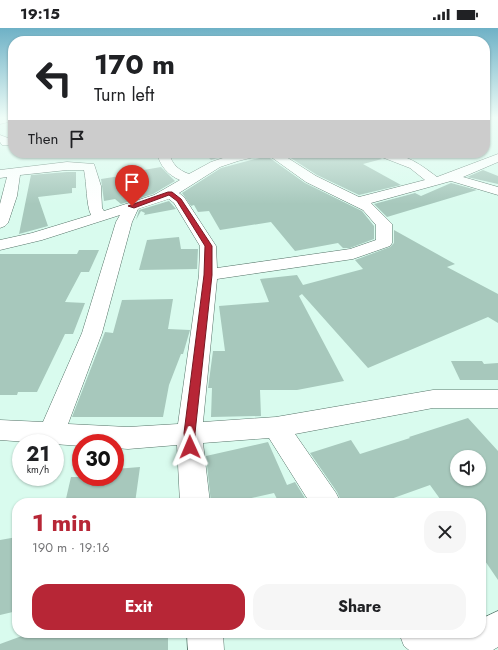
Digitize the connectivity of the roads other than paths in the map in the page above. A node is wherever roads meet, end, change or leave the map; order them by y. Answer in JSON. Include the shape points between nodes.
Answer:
{"nodes":[{"id":1,"x":164,"y":158,"type":"edge"},
{"id":2,"x":239,"y":158,"type":"edge"},
{"id":3,"x":280,"y":158,"type":"edge"},
{"id":4,"x":396,"y":158,"type":"edge"},
{"id":5,"x":498,"y":158,"type":"edge"},
{"id":6,"x":14,"y":173,"type":"junction"},
{"id":7,"x":0,"y":174,"type":"edge"},
{"id":8,"x":451,"y":177,"type":"junction"},
{"id":9,"x":190,"y":179,"type":"junction"},
{"id":10,"x":434,"y":181,"type":"junction"},
{"id":11,"x":498,"y":191,"type":"edge"},
{"id":12,"x":170,"y":193,"type":"junction"},
{"id":13,"x":357,"y":202,"type":"junction"},
{"id":14,"x":132,"y":206,"type":"junction"},
{"id":15,"x":100,"y":217,"type":"junction"},
{"id":16,"x":0,"y":223,"type":"edge"},
{"id":17,"x":0,"y":245,"type":"edge"},
{"id":18,"x":208,"y":275,"type":"junction"},
{"id":19,"x":498,"y":399,"type":"edge"},
{"id":20,"x":276,"y":427,"type":"junction"},
{"id":21,"x":0,"y":430,"type":"edge"},
{"id":22,"x":189,"y":433,"type":"junction"},
{"id":23,"x":51,"y":434,"type":"joint"},
{"id":24,"x":64,"y":435,"type":"edge"},
{"id":25,"x":195,"y":498,"type":"edge"},
{"id":26,"x":323,"y":498,"type":"edge"},
{"id":27,"x":498,"y":629,"type":"edge"},
{"id":28,"x":486,"y":635,"type":"edge"},
{"id":29,"x":205,"y":638,"type":"edge"},
{"id":30,"x":422,"y":638,"type":"edge"},
{"id":31,"x":479,"y":638,"type":"edge"},
{"id":32,"x":206,"y":650,"type":"edge"},
{"id":33,"x":441,"y":650,"type":"edge"},
{"id":34,"x":453,"y":650,"type":"edge"}],
"edges":[{"from":1,"to":9,"type":"street","via":[[179,176]]},
{"from":2,"to":9,"type":"street","via":[[212,166]]},
{"from":3,"to":13,"type":"street","via":[[311,179]]},
{"from":4,"to":10,"type":"street","via":[[414,165]]},
{"from":5,"to":8,"type":"street"},
{"from":6,"to":7,"type":"street"},
{"from":6,"to":15,"type":"street","via":[[67,166],[90,167],[95,208]]},
{"from":6,"to":16,"type":"street","via":[[10,196]]},
{"from":8,"to":10,"type":"street"},
{"from":8,"to":11,"type":"street"},
{"from":9,"to":12,"type":"street"},
{"from":10,"to":13,"type":"street"},
{"from":12,"to":14,"type":"street"},
{"from":12,"to":18,"type":"street","via":[[179,200],[208,246]]},
{"from":13,"to":18,"type":"street","via":[[368,207],[384,224],[384,243],[353,254]]},
{"from":14,"to":15,"type":"street"},
{"from":14,"to":23,"type":"street","via":[[124,222],[92,333]]},
{"from":15,"to":17,"type":"street"},
{"from":18,"to":22,"type":"street"},
{"from":19,"to":20,"type":"street","via":[[433,399]]},
{"from":20,"to":22,"type":"street"},
{"from":20,"to":26,"type":"street"},
{"from":21,"to":23,"type":"street"},
{"from":22,"to":24,"type":"street","via":[[128,438]]},
{"from":22,"to":25,"type":"street"},
{"from":27,"to":28,"type":"street"},
{"from":29,"to":32,"type":"street"},
{"from":30,"to":33,"type":"street","via":[[434,649]]},
{"from":31,"to":34,"type":"street"}]}
